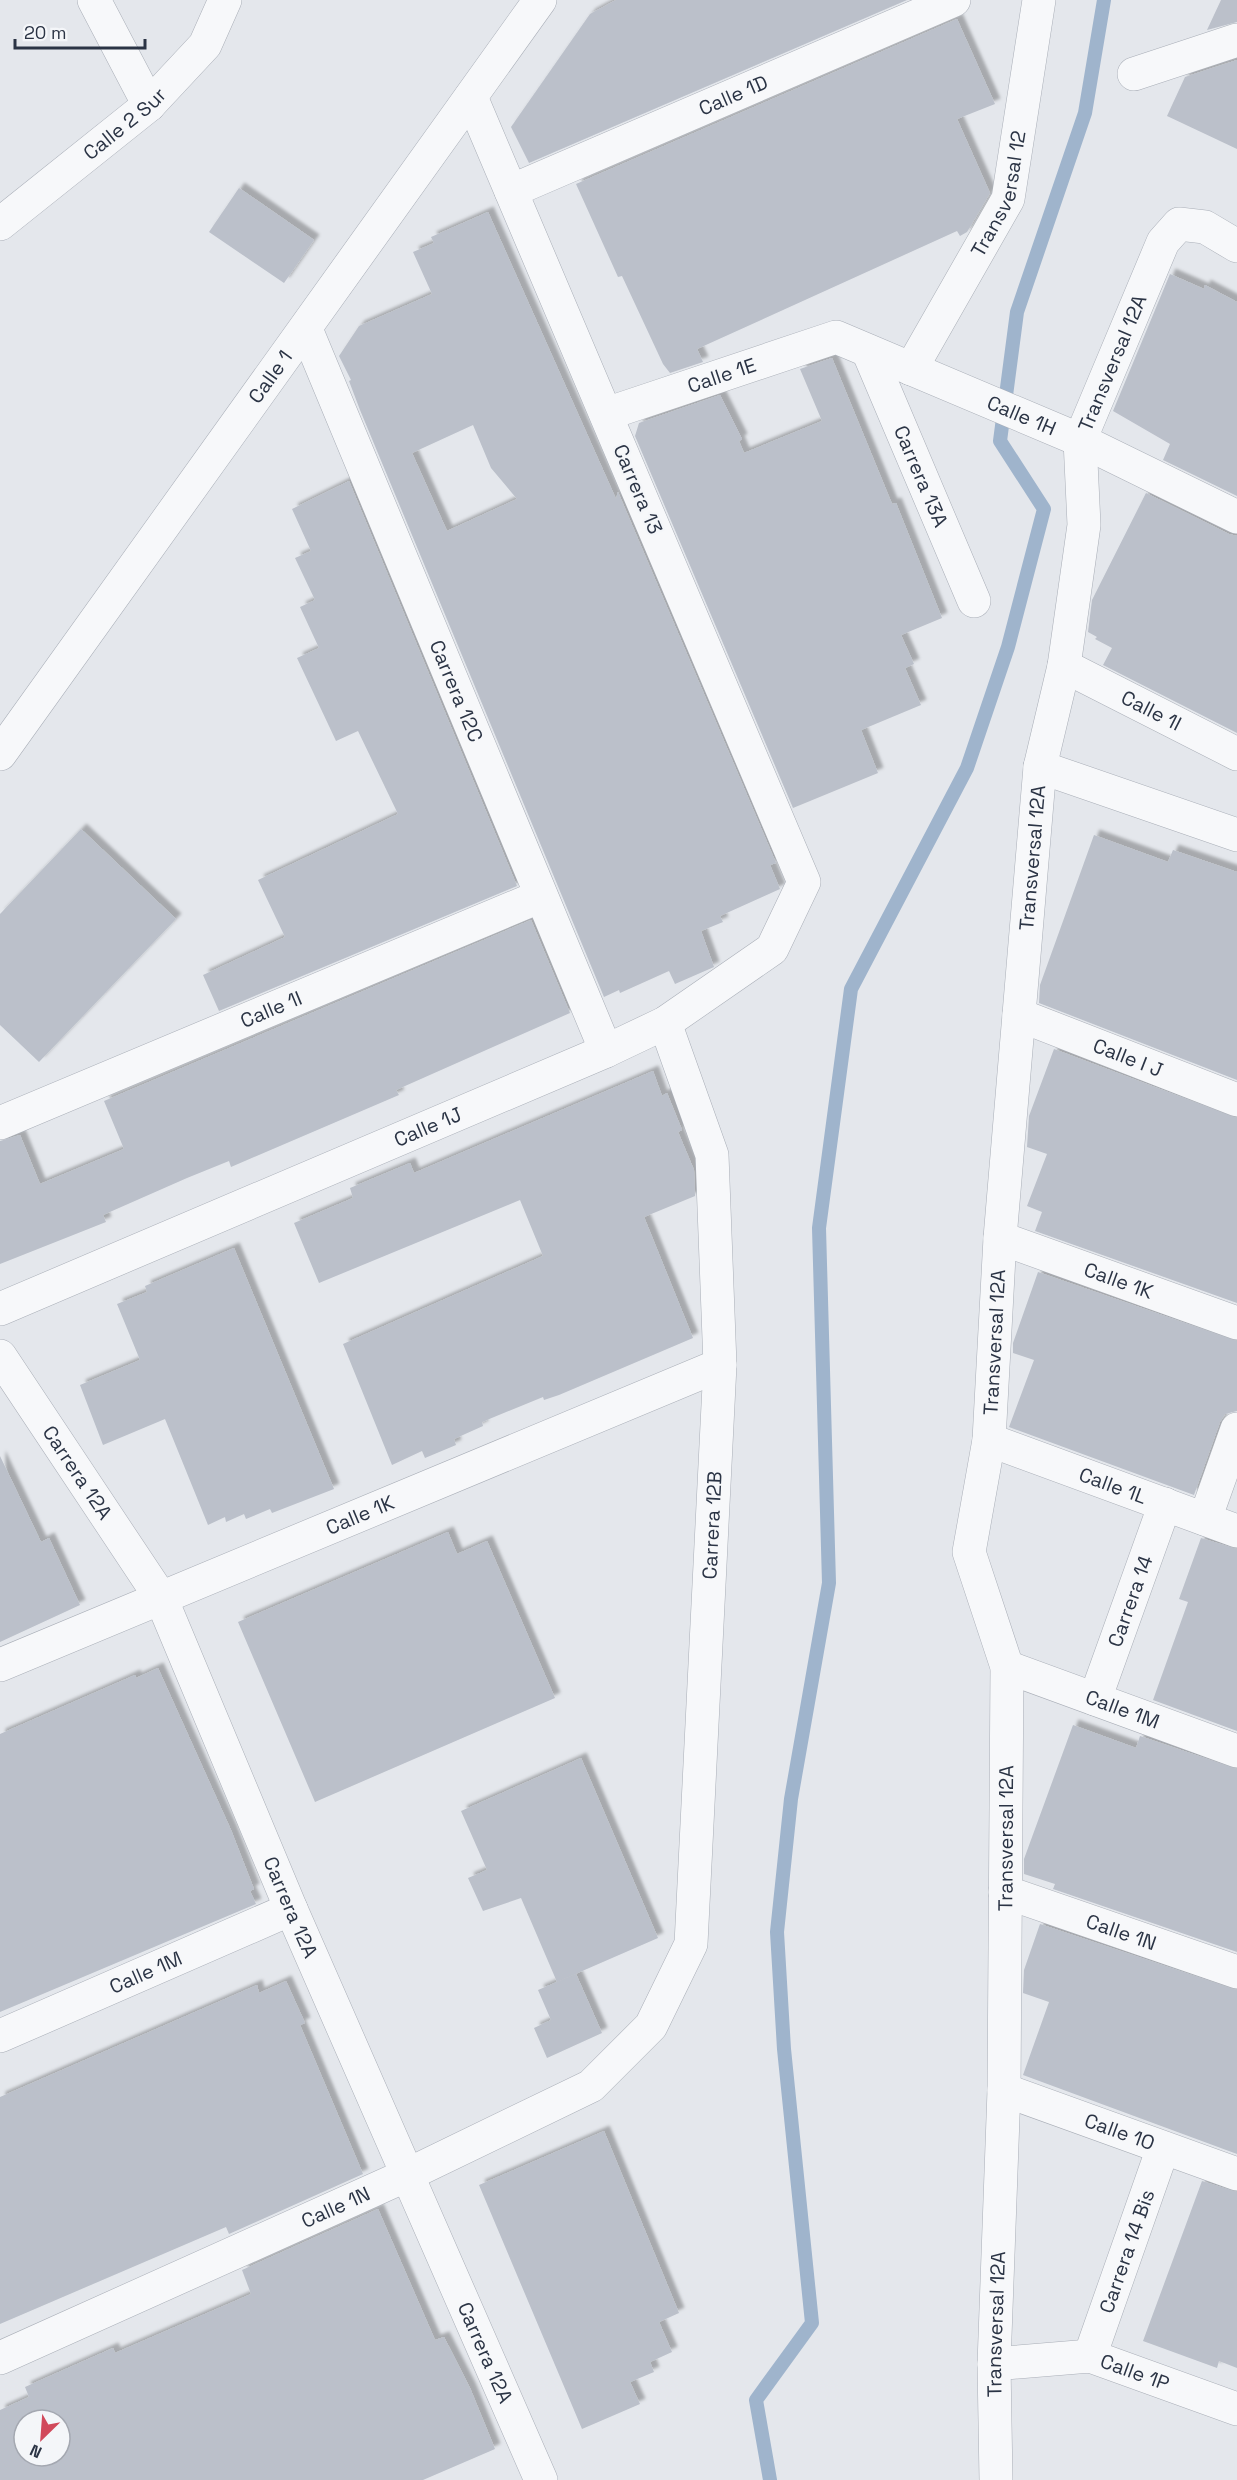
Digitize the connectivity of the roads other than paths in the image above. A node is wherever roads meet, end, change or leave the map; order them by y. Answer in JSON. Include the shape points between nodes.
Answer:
{"nodes":[{"id":1,"x":94,"y":0,"type":"edge"},
{"id":2,"x":225,"y":0,"type":"edge"},
{"id":3,"x":540,"y":0,"type":"edge"},
{"id":4,"x":954,"y":0,"type":"edge"},
{"id":5,"x":1039,"y":0,"type":"edge"},
{"id":6,"x":1237,"y":40,"type":"edge"},
{"id":7,"x":1134,"y":74,"type":"dead end"},
{"id":8,"x":471,"y":97,"type":"junction"},
{"id":9,"x":149,"y":105,"type":"junction"},
{"id":10,"x":511,"y":191,"type":"junction"},
{"id":11,"x":0,"y":224,"type":"edge"},
{"id":12,"x":1237,"y":246,"type":"edge"},
{"id":13,"x":306,"y":329,"type":"junction"},
{"id":14,"x":836,"y":338,"type":"joint"},
{"id":15,"x":868,"y":351,"type":"junction"},
{"id":16,"x":920,"y":373,"type":"junction"},
{"id":17,"x":606,"y":414,"type":"junction"},
{"id":18,"x":1070,"y":436,"type":"junction"},
{"id":19,"x":1237,"y":517,"type":"edge"},
{"id":20,"x":974,"y":601,"type":"dead end"},
{"id":21,"x":1064,"y":666,"type":"junction"},
{"id":22,"x":0,"y":754,"type":"edge"},
{"id":23,"x":1237,"y":754,"type":"edge"},
{"id":24,"x":1040,"y":767,"type":"junction"},
{"id":25,"x":1237,"y":835,"type":"edge"},
{"id":26,"x":804,"y":882,"type":"joint"},
{"id":27,"x":542,"y":896,"type":"junction"},
{"id":28,"x":1019,"y":1015,"type":"junction"},
{"id":29,"x":665,"y":1023,"type":"junction"},
{"id":30,"x":606,"y":1051,"type":"junction"},
{"id":31,"x":1237,"y":1100,"type":"edge"},
{"id":32,"x":0,"y":1123,"type":"edge"},
{"id":33,"x":1000,"y":1238,"type":"junction"},
{"id":34,"x":0,"y":1309,"type":"edge"},
{"id":35,"x":1237,"y":1323,"type":"edge"},
{"id":36,"x":0,"y":1356,"type":"edge"},
{"id":37,"x":720,"y":1365,"type":"junction"},
{"id":38,"x":1237,"y":1430,"type":"edge"},
{"id":39,"x":989,"y":1440,"type":"junction"},
{"id":40,"x":1165,"y":1504,"type":"junction"},
{"id":41,"x":1205,"y":1519,"type":"junction"},
{"id":42,"x":1237,"y":1531,"type":"edge"},
{"id":43,"x":160,"y":1598,"type":"junction"},
{"id":44,"x":0,"y":1665,"type":"edge"},
{"id":45,"x":1007,"y":1667,"type":"junction"},
{"id":46,"x":1095,"y":1700,"type":"junction"},
{"id":47,"x":1237,"y":1751,"type":"edge"},
{"id":48,"x":1005,"y":1892,"type":"junction"},
{"id":49,"x":291,"y":1910,"type":"junction"},
{"id":50,"x":1237,"y":1972,"type":"edge"},
{"id":51,"x":651,"y":2026,"type":"joint"},
{"id":52,"x":0,"y":2036,"type":"edge"},
{"id":53,"x":1004,"y":2090,"type":"junction"},
{"id":54,"x":1163,"y":2148,"type":"junction"},
{"id":55,"x":1237,"y":2174,"type":"edge"},
{"id":56,"x":407,"y":2175,"type":"junction"},
{"id":57,"x":1089,"y":2356,"type":"junction"},
{"id":58,"x":0,"y":2358,"type":"edge"},
{"id":59,"x":994,"y":2364,"type":"junction"},
{"id":60,"x":1237,"y":2409,"type":"edge"},
{"id":61,"x":541,"y":2480,"type":"edge"},
{"id":62,"x":996,"y":2480,"type":"edge"}],
"edges":[{"from":1,"to":9,"type":"street"},
{"from":2,"to":9,"type":"street","name":"Calle 2 Sur","via":[[205,45]]},
{"from":3,"to":8,"type":"street","name":"Calle 1"},
{"from":4,"to":10,"type":"street","name":"Calle 1D"},
{"from":5,"to":16,"type":"street","name":"Transversal 12","via":[[1008,199]]},
{"from":6,"to":7,"type":"street"},
{"from":8,"to":10,"type":"street","name":"Carrera 13"},
{"from":8,"to":13,"type":"street","name":"Calle 1"},
{"from":9,"to":11,"type":"street","name":"Calle 2 Sur"},
{"from":10,"to":17,"type":"street","name":"Carrera 13"},
{"from":12,"to":18,"type":"street","name":"Transversal 12A","via":[[1205,226],[1179,224],[1163,242]]},
{"from":13,"to":22,"type":"street","name":"Calle 1"},
{"from":13,"to":27,"type":"street","name":"Carrera 12C"},
{"from":14,"to":15,"type":"street","name":"Calle 1H"},
{"from":14,"to":17,"type":"street","name":"Calle 1E"},
{"from":15,"to":16,"type":"street","name":"Calle 1H"},
{"from":15,"to":20,"type":"street","name":"Carrera 13A"},
{"from":16,"to":18,"type":"street","name":"Calle 1H"},
{"from":17,"to":26,"type":"street","name":"Carrera 13"},
{"from":18,"to":19,"type":"street","name":"Calle 1H"},
{"from":18,"to":21,"type":"street","name":"Transversal 12A","via":[[1084,525]]},
{"from":21,"to":23,"type":"street","name":"Calle 1I"},
{"from":21,"to":24,"type":"street","name":"Transversal 12A"},
{"from":24,"to":25,"type":"street"},
{"from":24,"to":28,"type":"street","name":"Transversal 12A"},
{"from":26,"to":29,"type":"street","name":"Calle 1J","via":[[772,949]]},
{"from":27,"to":30,"type":"street","name":"Carrera 12C"},
{"from":27,"to":32,"type":"street","name":"Calle 1I"},
{"from":28,"to":31,"type":"street","name":"Calle I J"},
{"from":28,"to":33,"type":"street","name":"Transversal 12A"},
{"from":29,"to":30,"type":"street","name":"Calle 1J"},
{"from":29,"to":37,"type":"street","name":"Carrera 12B","via":[[712,1155]]},
{"from":30,"to":34,"type":"street","name":"Calle 1J"},
{"from":33,"to":35,"type":"street","name":"Calle 1K"},
{"from":33,"to":39,"type":"street","name":"Transversal 12A"},
{"from":36,"to":43,"type":"street","name":"Carrera 12A"},
{"from":37,"to":43,"type":"street","name":"Calle 1K"},
{"from":37,"to":51,"type":"street","name":"Carrera 12B","via":[[691,1944]]},
{"from":38,"to":41,"type":"street"},
{"from":39,"to":40,"type":"street","name":"Calle 1L"},
{"from":39,"to":45,"type":"street","name":"Transversal 12A","via":[[969,1552]]},
{"from":40,"to":41,"type":"street","name":"Calle 1L"},
{"from":40,"to":46,"type":"street","name":"Carrera 14"},
{"from":41,"to":42,"type":"street","name":"Calle 1L"},
{"from":43,"to":44,"type":"street","name":"Calle 1K"},
{"from":43,"to":49,"type":"street","name":"Carrera 12A"},
{"from":45,"to":46,"type":"street","name":"Calle 1M"},
{"from":45,"to":48,"type":"street","name":"Transversal 12A"},
{"from":46,"to":47,"type":"street","name":"Calle 1M"},
{"from":48,"to":50,"type":"street","name":"Calle 1N"},
{"from":48,"to":53,"type":"street","name":"Transversal 12A"},
{"from":49,"to":52,"type":"street","name":"Calle 1M"},
{"from":49,"to":56,"type":"street","name":"Carrera 12A"},
{"from":51,"to":56,"type":"street","name":"Calle 1N","via":[[591,2086]]},
{"from":53,"to":54,"type":"street","name":"Calle 1O"},
{"from":53,"to":59,"type":"street","name":"Transversal 12A"},
{"from":54,"to":55,"type":"street","name":"Calle 1O"},
{"from":54,"to":57,"type":"street","name":"Carrera 14 Bis"},
{"from":56,"to":58,"type":"street","name":"Calle 1N"},
{"from":56,"to":61,"type":"street","name":"Carrera 12A"},
{"from":57,"to":59,"type":"street","name":"Calle 1P"},
{"from":57,"to":60,"type":"street","name":"Calle 1P"},
{"from":59,"to":62,"type":"street","name":"Transversal 12A"}]}
